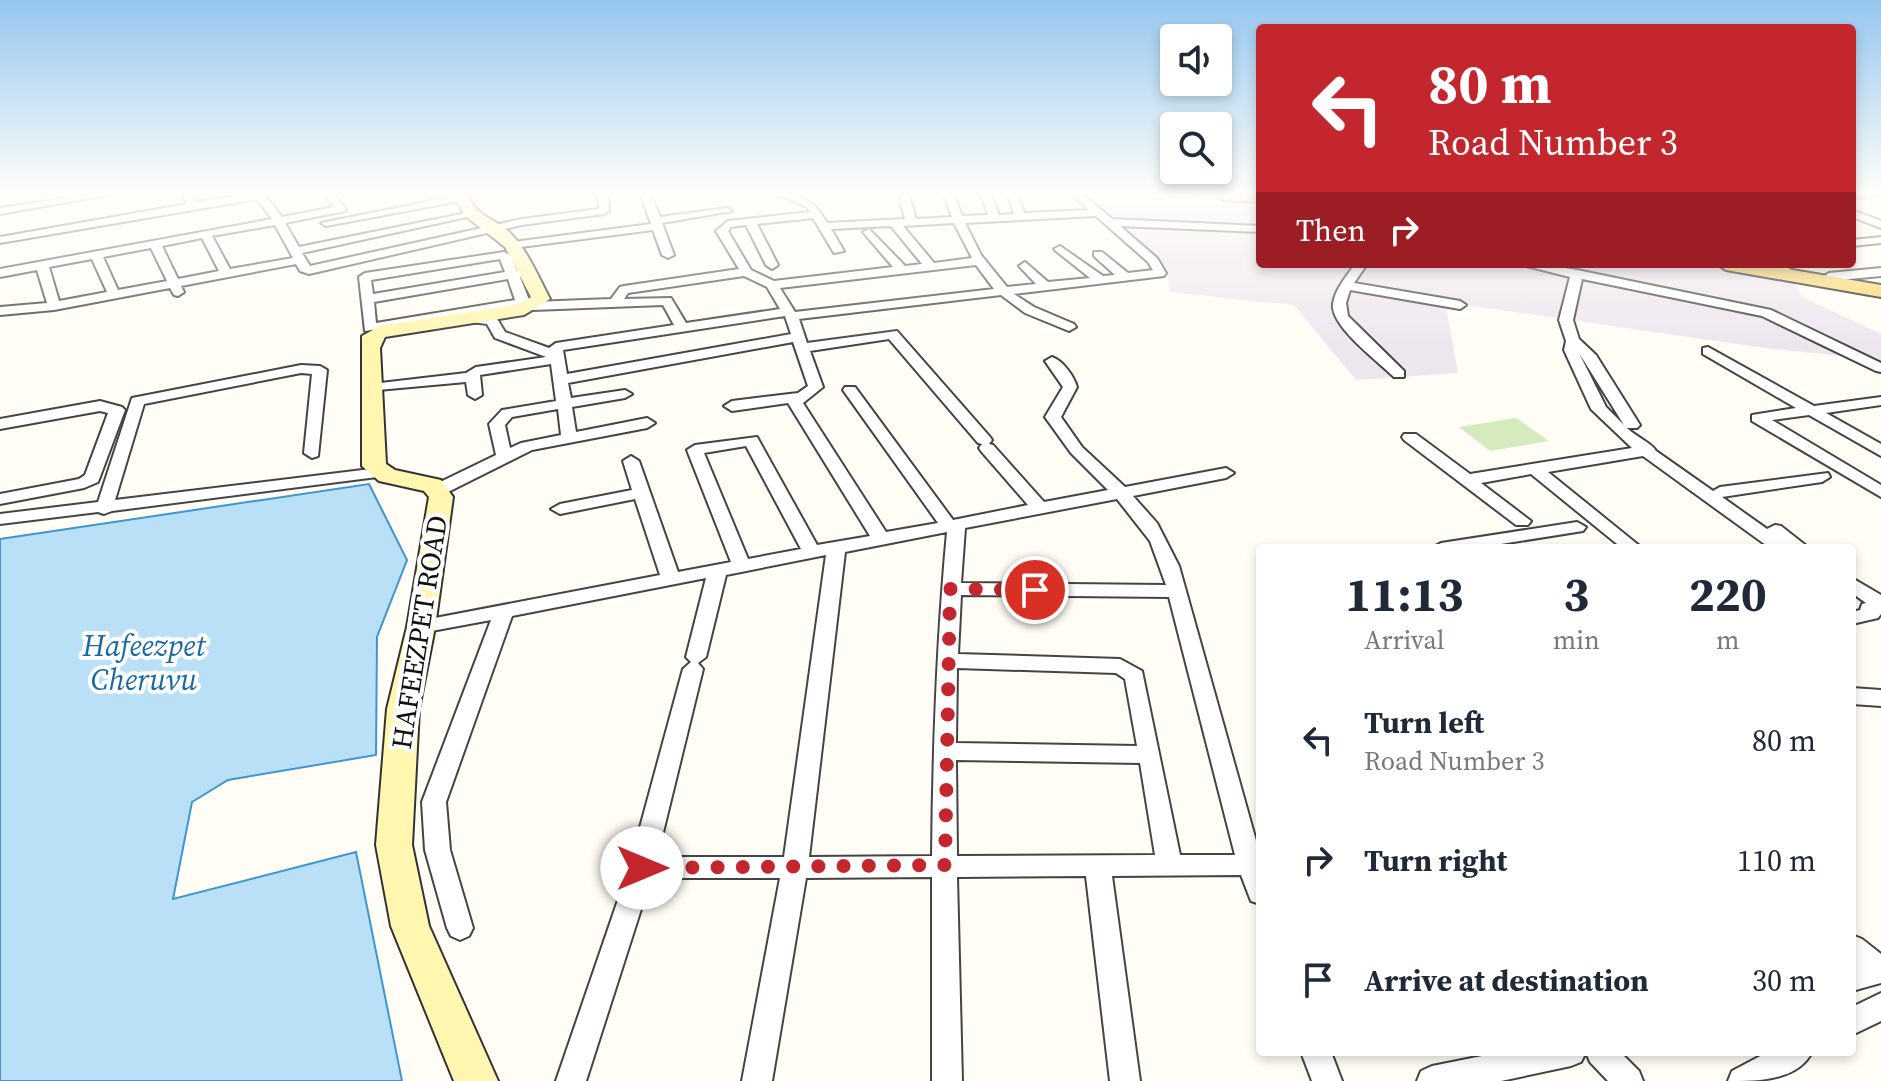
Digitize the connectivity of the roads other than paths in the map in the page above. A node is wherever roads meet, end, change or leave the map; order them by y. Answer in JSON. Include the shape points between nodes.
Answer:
{"nodes":[{"id":1,"x":50,"y":245,"type":"edge"},
{"id":2,"x":147,"y":245,"type":"edge"},
{"id":3,"x":156,"y":245,"type":"edge"},
{"id":4,"x":209,"y":245,"type":"edge"},
{"id":5,"x":292,"y":245,"type":"edge"},
{"id":6,"x":337,"y":245,"type":"edge"},
{"id":7,"x":391,"y":245,"type":"edge"},
{"id":8,"x":413,"y":245,"type":"edge"},
{"id":9,"x":499,"y":245,"type":"edge"},
{"id":10,"x":665,"y":245,"type":"edge"},
{"id":11,"x":730,"y":245,"type":"edge"},
{"id":12,"x":762,"y":245,"type":"edge"},
{"id":13,"x":835,"y":245,"type":"edge"},
{"id":14,"x":881,"y":245,"type":"edge"},
{"id":15,"x":913,"y":245,"type":"edge"},
{"id":16,"x":971,"y":245,"type":"edge"},
{"id":17,"x":1134,"y":245,"type":"edge"},
{"id":18,"x":134,"y":248,"type":"joint"},
{"id":19,"x":1060,"y":249,"type":"dead end"},
{"id":20,"x":838,"y":251,"type":"dead end"},
{"id":21,"x":396,"y":253,"type":"junction"},
{"id":22,"x":1098,"y":254,"type":"dead end"},
{"id":23,"x":96,"y":255,"type":"junction"},
{"id":24,"x":668,"y":255,"type":"dead end"},
{"id":25,"x":298,"y":256,"type":"junction"},
{"id":26,"x":979,"y":261,"type":"junction"},
{"id":27,"x":49,"y":264,"type":"junction"},
{"id":28,"x":439,"y":264,"type":"junction"},
{"id":29,"x":772,"y":265,"type":"dead end"},
{"id":30,"x":1025,"y":266,"type":"dead end"},
{"id":31,"x":931,"y":267,"type":"junction"},
{"id":32,"x":1358,"y":268,"type":"edge"},
{"id":33,"x":1546,"y":268,"type":"edge"},
{"id":34,"x":1752,"y":268,"type":"edge"},
{"id":35,"x":1784,"y":268,"type":"edge"},
{"id":36,"x":902,"y":270,"type":"junction"},
{"id":37,"x":225,"y":272,"type":"junction"},
{"id":38,"x":746,"y":272,"type":"junction"},
{"id":39,"x":1881,"y":272,"type":"edge"},
{"id":40,"x":0,"y":273,"type":"edge"},
{"id":41,"x":1577,"y":274,"type":"junction"},
{"id":42,"x":1123,"y":275,"type":"junction"},
{"id":43,"x":1829,"y":277,"type":"junction"},
{"id":44,"x":1098,"y":278,"type":"junction"},
{"id":45,"x":1043,"y":284,"type":"junction"},
{"id":46,"x":445,"y":285,"type":"junction"},
{"id":47,"x":772,"y":285,"type":"junction"},
{"id":48,"x":1347,"y":286,"type":"junction"},
{"id":49,"x":175,"y":287,"type":"junction"},
{"id":50,"x":1881,"y":288,"type":"edge"},
{"id":51,"x":1004,"y":289,"type":"junction"},
{"id":52,"x":527,"y":290,"type":"junction"},
{"id":53,"x":114,"y":294,"type":"junction"},
{"id":54,"x":366,"y":299,"type":"junction"},
{"id":55,"x":615,"y":302,"type":"junction"},
{"id":56,"x":1460,"y":305,"type":"dead end"},
{"id":57,"x":54,"y":306,"type":"junction"},
{"id":58,"x":0,"y":311,"type":"edge"},
{"id":59,"x":790,"y":314,"type":"junction"},
{"id":60,"x":462,"y":316,"type":"junction"},
{"id":61,"x":703,"y":326,"type":"junction"},
{"id":62,"x":1069,"y":327,"type":"dead end"},
{"id":63,"x":683,"y":329,"type":"junction"},
{"id":64,"x":800,"y":342,"type":"junction"},
{"id":65,"x":1708,"y":351,"type":"dead end"},
{"id":66,"x":718,"y":354,"type":"junction"},
{"id":67,"x":557,"y":358,"type":"junction"},
{"id":68,"x":1052,"y":361,"type":"dead end"},
{"id":69,"x":1881,"y":368,"type":"edge"},
{"id":70,"x":1399,"y":374,"type":"dead end"},
{"id":71,"x":473,"y":377,"type":"junction"},
{"id":72,"x":560,"y":380,"type":"junction"},
{"id":73,"x":372,"y":388,"type":"junction"},
{"id":74,"x":850,"y":390,"type":"dead end"},
{"id":75,"x":625,"y":394,"type":"dead end"},
{"id":76,"x":475,"y":395,"type":"dead end"},
{"id":77,"x":798,"y":397,"type":"junction"},
{"id":78,"x":565,"y":401,"type":"junction"},
{"id":79,"x":1881,"y":401,"type":"edge"},
{"id":80,"x":1864,"y":403,"type":"junction"},
{"id":81,"x":732,"y":406,"type":"dead end"},
{"id":82,"x":1812,"y":411,"type":"junction"},
{"id":83,"x":1881,"y":412,"type":"edge"},
{"id":84,"x":647,"y":423,"type":"dead end"},
{"id":85,"x":0,"y":424,"type":"edge"},
{"id":86,"x":569,"y":436,"type":"junction"},
{"id":87,"x":1410,"y":437,"type":"dead end"},
{"id":88,"x":1650,"y":450,"type":"junction"},
{"id":89,"x":1881,"y":451,"type":"edge"},
{"id":90,"x":312,"y":453,"type":"dead end"},
{"id":91,"x":504,"y":456,"type":"junction"},
{"id":92,"x":631,"y":461,"type":"dead end"},
{"id":93,"x":1534,"y":469,"type":"junction"},
{"id":94,"x":379,"y":473,"type":"junction"},
{"id":95,"x":1226,"y":473,"type":"dead end"},
{"id":96,"x":1822,"y":477,"type":"dead end"},
{"id":97,"x":1467,"y":480,"type":"junction"},
{"id":98,"x":438,"y":490,"type":"junction"},
{"id":99,"x":1123,"y":492,"type":"junction"},
{"id":100,"x":1720,"y":492,"type":"junction"},
{"id":101,"x":1881,"y":492,"type":"edge"},
{"id":102,"x":642,"y":493,"type":"junction"},
{"id":103,"x":0,"y":499,"type":"edge"},
{"id":104,"x":1040,"y":508,"type":"junction"},
{"id":105,"x":104,"y":509,"type":"junction"},
{"id":106,"x":560,"y":509,"type":"dead end"},
{"id":107,"x":0,"y":519,"type":"edge"},
{"id":108,"x":1522,"y":521,"type":"dead end"},
{"id":109,"x":953,"y":525,"type":"junction"},
{"id":110,"x":1577,"y":527,"type":"dead end"},
{"id":111,"x":881,"y":539,"type":"junction"},
{"id":112,"x":1467,"y":544,"type":"edge"},
{"id":113,"x":1628,"y":544,"type":"edge"},
{"id":114,"x":1777,"y":544,"type":"edge"},
{"id":115,"x":1794,"y":544,"type":"edge"},
{"id":116,"x":824,"y":550,"type":"junction"},
{"id":117,"x":741,"y":565,"type":"junction"},
{"id":118,"x":718,"y":570,"type":"junction"},
{"id":119,"x":671,"y":579,"type":"junction"},
{"id":120,"x":950,"y":589,"type":"junction"},
{"id":121,"x":1176,"y":591,"type":"junction"},
{"id":122,"x":504,"y":611,"type":"junction"},
{"id":123,"x":421,"y":627,"type":"junction"},
{"id":124,"x":948,"y":661,"type":"junction"},
{"id":125,"x":1856,"y":696,"type":"edge"},
{"id":126,"x":1881,"y":698,"type":"edge"},
{"id":127,"x":947,"y":751,"type":"junction"},
{"id":128,"x":1150,"y":755,"type":"junction"},
{"id":129,"x":945,"y":865,"type":"junction"},
{"id":130,"x":1255,"y":865,"type":"edge"},
{"id":131,"x":795,"y":866,"type":"junction"},
{"id":132,"x":1098,"y":867,"type":"junction"},
{"id":133,"x":1170,"y":867,"type":"junction"},
{"id":134,"x":642,"y":868,"type":"junction"},
{"id":135,"x":460,"y":928,"type":"dead end"},
{"id":136,"x":1856,"y":950,"type":"edge"},
{"id":137,"x":1881,"y":970,"type":"edge"},
{"id":138,"x":1856,"y":977,"type":"edge"},
{"id":139,"x":1881,"y":1006,"type":"edge"},
{"id":140,"x":1856,"y":1020,"type":"edge"},
{"id":141,"x":1318,"y":1056,"type":"edge"},
{"id":142,"x":1552,"y":1056,"type":"edge"},
{"id":143,"x":1604,"y":1056,"type":"edge"},
{"id":144,"x":1790,"y":1056,"type":"edge"},
{"id":145,"x":476,"y":1081,"type":"edge"},
{"id":146,"x":571,"y":1081,"type":"edge"},
{"id":147,"x":757,"y":1081,"type":"edge"},
{"id":148,"x":947,"y":1081,"type":"edge"},
{"id":149,"x":1125,"y":1081,"type":"edge"},
{"id":150,"x":1327,"y":1081,"type":"edge"},
{"id":151,"x":1432,"y":1081,"type":"edge"},
{"id":152,"x":1628,"y":1081,"type":"edge"},
{"id":153,"x":1743,"y":1081,"type":"edge"}],
"edges":[{"from":1,"to":27,"type":"street"},
{"from":2,"to":18,"type":"street"},
{"from":3,"to":49,"type":"street"},
{"from":4,"to":37,"type":"street"},
{"from":5,"to":25,"type":"street"},
{"from":6,"to":25,"type":"street"},
{"from":7,"to":21,"type":"street"},
{"from":8,"to":21,"type":"street"},
{"from":9,"to":52,"type":"street"},
{"from":10,"to":24,"type":"street"},
{"from":11,"to":38,"type":"street"},
{"from":12,"to":29,"type":"street"},
{"from":13,"to":20,"type":"street"},
{"from":14,"to":36,"type":"street"},
{"from":15,"to":31,"type":"street"},
{"from":16,"to":26,"type":"street"},
{"from":17,"to":42,"type":"street","via":[[1160,273]]},
{"from":18,"to":23,"type":"street"},
{"from":19,"to":44,"type":"street"},
{"from":21,"to":25,"type":"street","via":[[317,269],[304,268]]},
{"from":22,"to":42,"type":"street"},
{"from":23,"to":27,"type":"street"},
{"from":23,"to":53,"type":"street"},
{"from":25,"to":37,"type":"street"},
{"from":26,"to":31,"type":"street"},
{"from":26,"to":51,"type":"street"},
{"from":27,"to":40,"type":"street"},
{"from":27,"to":57,"type":"street"},
{"from":28,"to":46,"type":"street"},
{"from":28,"to":52,"type":"street","via":[[502,254]]},
{"from":28,"to":54,"type":"street","via":[[365,277]]},
{"from":30,"to":45,"type":"street"},
{"from":31,"to":36,"type":"street"},
{"from":32,"to":48,"type":"street"},
{"from":33,"to":41,"type":"street"},
{"from":34,"to":50,"type":"main road"},
{"from":35,"to":43,"type":"main road"},
{"from":36,"to":47,"type":"street"},
{"from":37,"to":49,"type":"street"},
{"from":38,"to":47,"type":"street"},
{"from":38,"to":55,"type":"street","via":[[624,290]]},
{"from":39,"to":43,"type":"street"},
{"from":41,"to":69,"type":"street","via":[[1766,313]]},
{"from":41,"to":88,"type":"street","via":[[1566,320],[1573,341],[1587,349],[1618,411]]},
{"from":42,"to":44,"type":"street"},
{"from":43,"to":50,"type":"main road"},
{"from":44,"to":45,"type":"street"},
{"from":45,"to":51,"type":"street"},
{"from":46,"to":52,"type":"street"},
{"from":46,"to":54,"type":"street"},
{"from":46,"to":60,"type":"street"},
{"from":47,"to":59,"type":"street"},
{"from":48,"to":56,"type":"street"},
{"from":48,"to":70,"type":"street","via":[[1339,310],[1345,321]]},
{"from":49,"to":53,"type":"street"},
{"from":51,"to":59,"type":"street"},
{"from":51,"to":62,"type":"street","via":[[1016,302]]},
{"from":52,"to":55,"type":"street"},
{"from":52,"to":60,"type":"street"},
{"from":53,"to":57,"type":"street"},
{"from":54,"to":60,"type":"street","via":[[373,329]]},
{"from":55,"to":63,"type":"street","via":[[667,301]]},
{"from":57,"to":58,"type":"street"},
{"from":59,"to":61,"type":"street"},
{"from":59,"to":64,"type":"street"},
{"from":60,"to":67,"type":"street","via":[[491,320],[500,335]]},
{"from":60,"to":73,"type":"street","via":[[372,336]]},
{"from":61,"to":63,"type":"street"},
{"from":61,"to":66,"type":"street"},
{"from":63,"to":67,"type":"street","via":[[556,347]]},
{"from":64,"to":66,"type":"street"},
{"from":64,"to":77,"type":"street","via":[[816,389]]},
{"from":64,"to":104,"type":"street","via":[[892,334]]},
{"from":65,"to":82,"type":"street"},
{"from":66,"to":72,"type":"street"},
{"from":67,"to":71,"type":"street","via":[[484,369]]},
{"from":67,"to":72,"type":"street"},
{"from":68,"to":99,"type":"street","via":[[1071,388],[1055,408],[1057,426]]},
{"from":71,"to":73,"type":"street"},
{"from":71,"to":76,"type":"street"},
{"from":72,"to":78,"type":"street"},
{"from":73,"to":94,"type":"street","via":[[374,466]]},
{"from":74,"to":109,"type":"street"},
{"from":75,"to":78,"type":"street"},
{"from":77,"to":81,"type":"street"},
{"from":77,"to":111,"type":"street","via":[[795,402]]},
{"from":78,"to":86,"type":"street"},
{"from":78,"to":91,"type":"street","via":[[507,413],[497,424]]},
{"from":79,"to":80,"type":"street"},
{"from":80,"to":82,"type":"street"},
{"from":80,"to":83,"type":"street"},
{"from":82,"to":89,"type":"street"},
{"from":82,"to":101,"type":"street","via":[[1757,418]]},
{"from":84,"to":86,"type":"street"},
{"from":85,"to":103,"type":"street","via":[[100,406],[117,410],[92,478]]},
{"from":86,"to":91,"type":"street"},
{"from":87,"to":97,"type":"street"},
{"from":88,"to":93,"type":"street"},
{"from":88,"to":100,"type":"street"},
{"from":88,"to":114,"type":"street"},
{"from":90,"to":105,"type":"street","via":[[320,370],[301,369],[137,401]]},
{"from":91,"to":98,"type":"street"},
{"from":92,"to":102,"type":"street"},
{"from":93,"to":97,"type":"street"},
{"from":93,"to":113,"type":"street"},
{"from":94,"to":98,"type":"street","name":"HAFEEZPET ROAD"},
{"from":94,"to":105,"type":"street"},
{"from":95,"to":99,"type":"street"},
{"from":96,"to":100,"type":"street"},
{"from":97,"to":108,"type":"street"},
{"from":98,"to":123,"type":"street","name":"HAFEEZPET ROAD"},
{"from":99,"to":104,"type":"street"},
{"from":99,"to":121,"type":"street","via":[[1159,541]]},
{"from":100,"to":115,"type":"street"},
{"from":102,"to":106,"type":"street"},
{"from":102,"to":119,"type":"street"},
{"from":104,"to":109,"type":"street"},
{"from":105,"to":107,"type":"street"},
{"from":109,"to":111,"type":"street"},
{"from":109,"to":120,"type":"street"},
{"from":110,"to":112,"type":"street"},
{"from":111,"to":116,"type":"street"},
{"from":116,"to":117,"type":"street"},
{"from":116,"to":117,"type":"street","via":[[751,440],[695,450]]},
{"from":116,"to":131,"type":"street"},
{"from":117,"to":118,"type":"street"},
{"from":118,"to":119,"type":"street"},
{"from":118,"to":134,"type":"street"},
{"from":119,"to":122,"type":"street"},
{"from":120,"to":121,"type":"street"},
{"from":120,"to":124,"type":"street"},
{"from":121,"to":130,"type":"street"},
{"from":122,"to":123,"type":"street"},
{"from":122,"to":135,"type":"street","via":[[434,802],[438,857]]},
{"from":123,"to":145,"type":"street","name":"HAFEEZPET ROAD","via":[[403,709],[394,845],[410,926]]},
{"from":124,"to":127,"type":"street"},
{"from":124,"to":128,"type":"street","via":[[1131,670]]},
{"from":125,"to":126,"type":"street"},
{"from":127,"to":128,"type":"street"},
{"from":127,"to":129,"type":"street"},
{"from":128,"to":133,"type":"street"},
{"from":129,"to":131,"type":"street"},
{"from":129,"to":132,"type":"street"},
{"from":129,"to":148,"type":"street"},
{"from":130,"to":133,"type":"street"},
{"from":131,"to":134,"type":"street"},
{"from":131,"to":147,"type":"street"},
{"from":132,"to":133,"type":"street"},
{"from":132,"to":149,"type":"street"},
{"from":134,"to":146,"type":"street"},
{"from":136,"to":137,"type":"street"},
{"from":137,"to":138,"type":"street"},
{"from":139,"to":140,"type":"street"},
{"from":141,"to":150,"type":"street"},
{"from":142,"to":151,"type":"street"},
{"from":143,"to":152,"type":"street"},
{"from":144,"to":153,"type":"street"}]}
